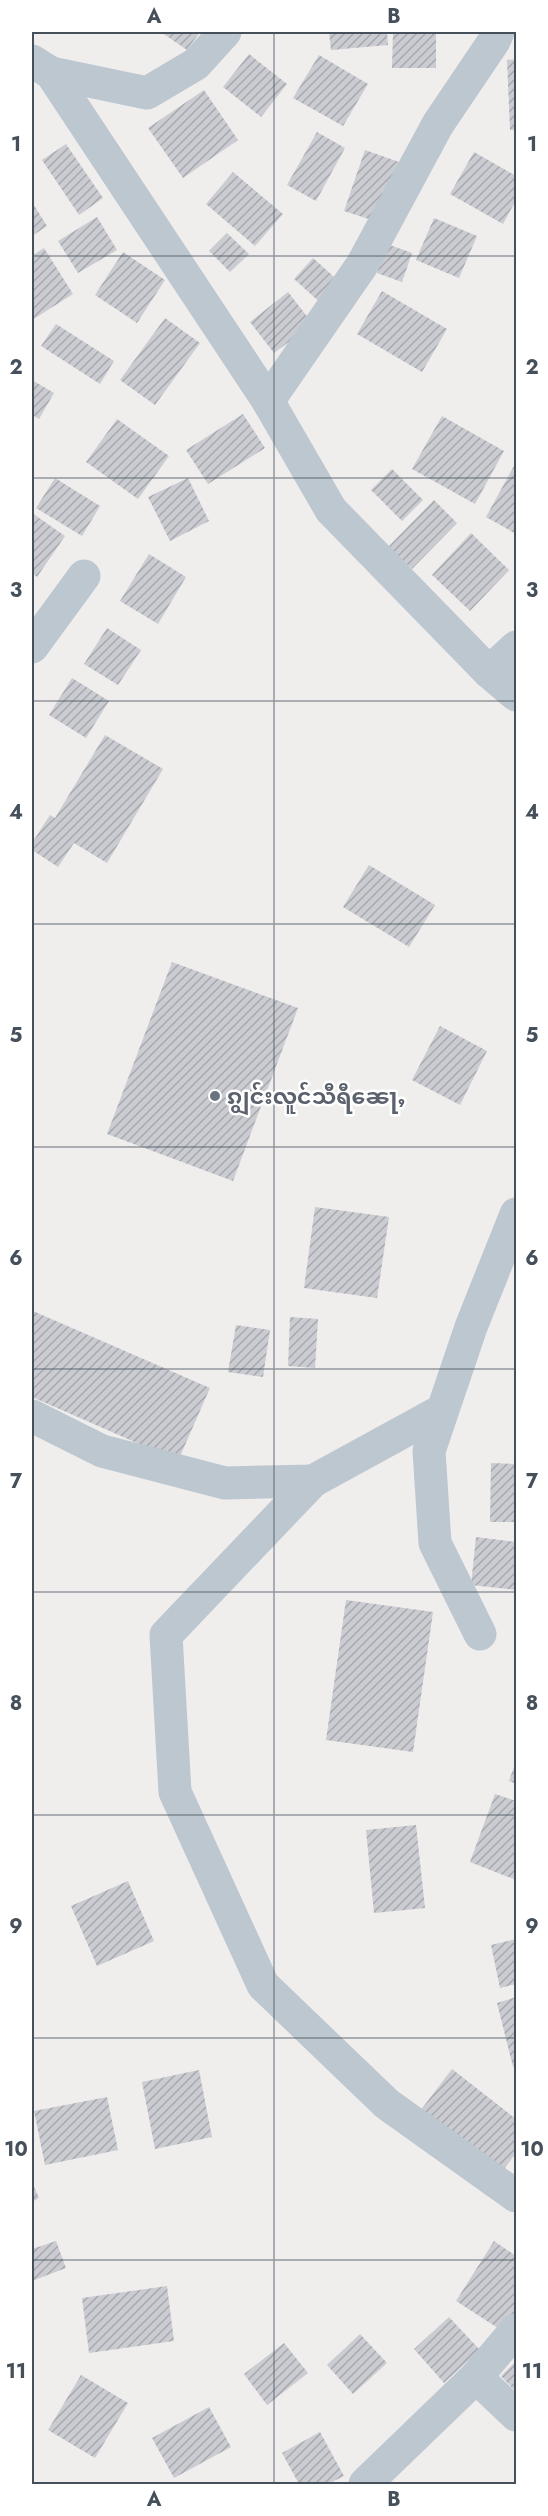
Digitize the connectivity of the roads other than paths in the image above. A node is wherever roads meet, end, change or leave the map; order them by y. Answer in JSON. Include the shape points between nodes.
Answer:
{"nodes":[{"id":1,"x":225,"y":32,"type":"edge"},
{"id":2,"x":498,"y":32,"type":"edge"},
{"id":3,"x":41,"y":67,"type":"edge"},
{"id":4,"x":268,"y":401,"type":"junction"},
{"id":5,"x":84,"y":576,"type":"dead end"},
{"id":6,"x":32,"y":647,"type":"edge"},
{"id":7,"x":516,"y":647,"type":"edge"},
{"id":8,"x":489,"y":672,"type":"junction"},
{"id":9,"x":516,"y":695,"type":"edge"},
{"id":10,"x":516,"y":1214,"type":"edge"},
{"id":11,"x":441,"y":1411,"type":"junction"},
{"id":12,"x":32,"y":1416,"type":"edge"},
{"id":13,"x":313,"y":1481,"type":"junction"},
{"id":14,"x":480,"y":1634,"type":"dead end"},
{"id":15,"x":516,"y":2196,"type":"edge"},
{"id":16,"x":516,"y":2330,"type":"edge"},
{"id":17,"x":476,"y":2377,"type":"junction"},
{"id":18,"x":516,"y":2415,"type":"edge"},
{"id":19,"x":364,"y":2484,"type":"edge"}],
"edges":[{"from":1,"to":3,"type":"street","via":[[196,64],[147,93]]},
{"from":2,"to":4,"type":"street","via":[[438,123],[362,265]]},
{"from":3,"to":4,"type":"street"},
{"from":4,"to":8,"type":"street","via":[[331,510]]},
{"from":5,"to":6,"type":"street"},
{"from":7,"to":8,"type":"street"},
{"from":8,"to":9,"type":"street"},
{"from":10,"to":11,"type":"street"},
{"from":11,"to":13,"type":"street"},
{"from":11,"to":14,"type":"street","via":[[429,1451],[435,1543]]},
{"from":12,"to":13,"type":"street","via":[[102,1451],[225,1483]]},
{"from":13,"to":15,"type":"street","via":[[166,1635],[175,1792],[263,1984],[387,2104]]},
{"from":16,"to":17,"type":"street"},
{"from":17,"to":18,"type":"street"},
{"from":17,"to":19,"type":"street"}]}
